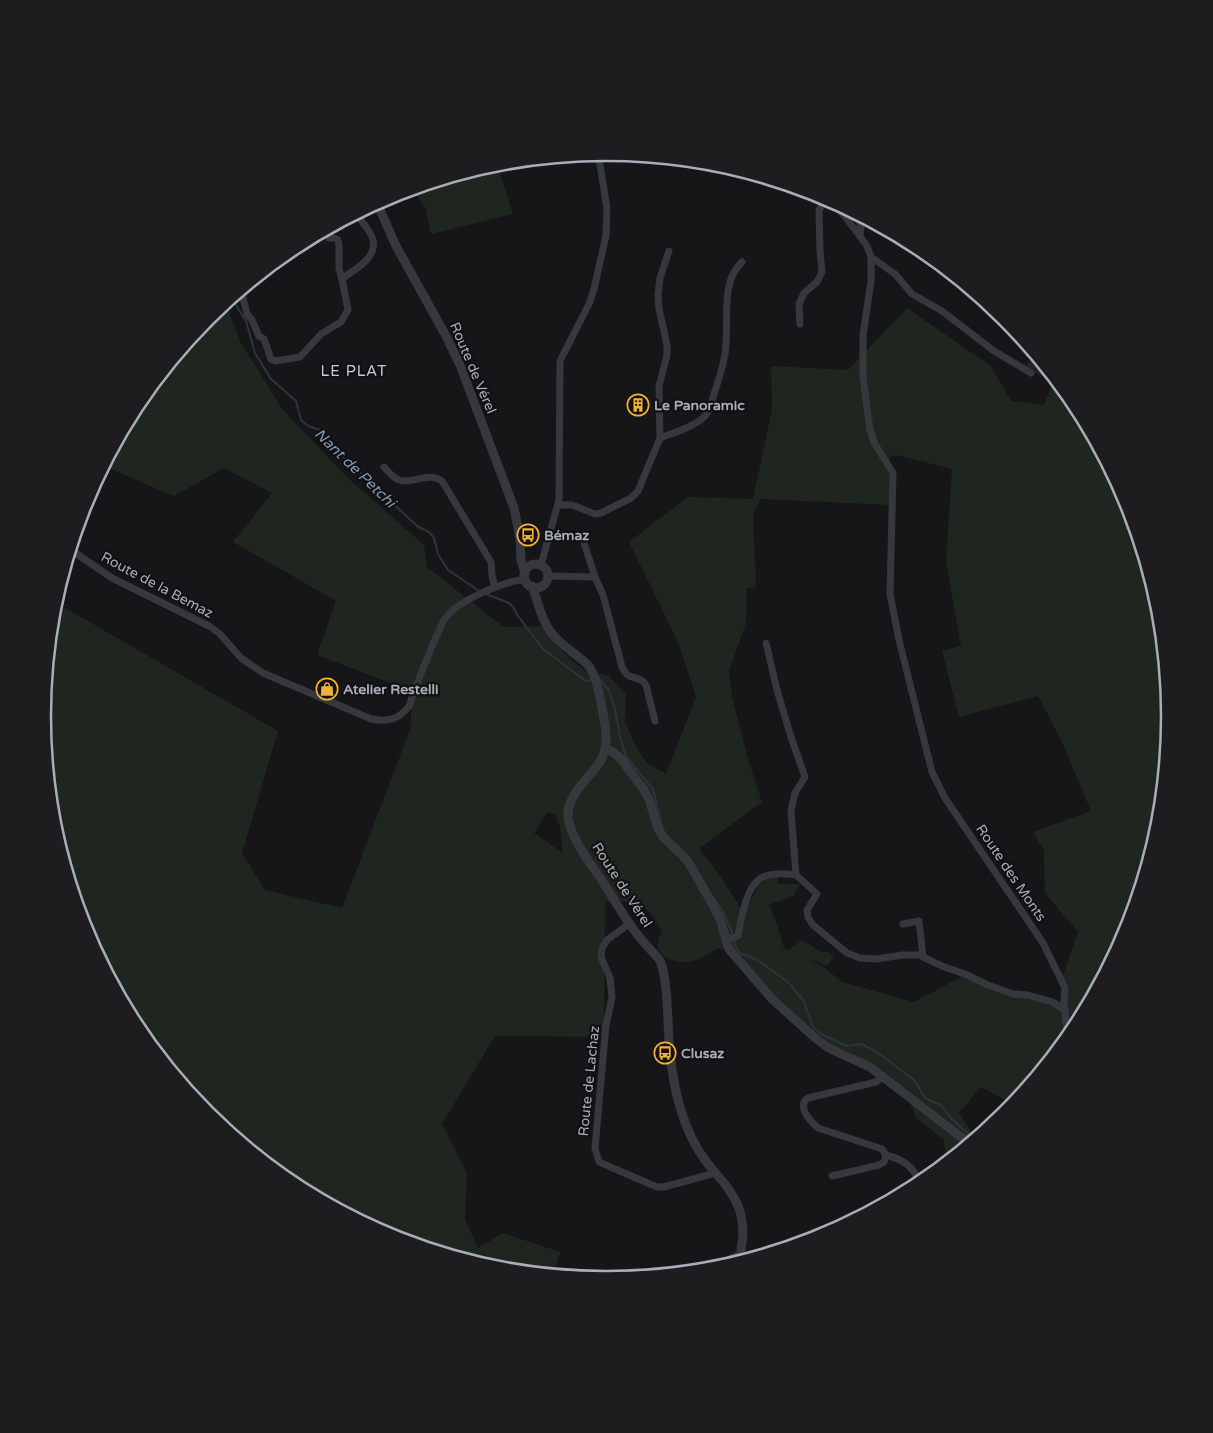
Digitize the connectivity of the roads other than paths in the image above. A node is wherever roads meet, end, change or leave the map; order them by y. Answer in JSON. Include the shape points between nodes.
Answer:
{"nodes":[{"id":1,"x":599,"y":161,"type":"edge"},
{"id":2,"x":822,"y":205,"type":"edge"},
{"id":3,"x":380,"y":210,"type":"edge"},
{"id":4,"x":846,"y":216,"type":"edge"},
{"id":5,"x":360,"y":219,"type":"edge"},
{"id":6,"x":860,"y":223,"type":"edge"},
{"id":7,"x":860,"y":235,"type":"junction"},
{"id":8,"x":329,"y":238,"type":"dead end"},
{"id":9,"x":669,"y":251,"type":"dead end"},
{"id":10,"x":871,"y":257,"type":"junction"},
{"id":11,"x":742,"y":262,"type":"dead end"},
{"id":12,"x":342,"y":278,"type":"junction"},
{"id":13,"x":242,"y":297,"type":"edge"},
{"id":14,"x":800,"y":324,"type":"dead end"},
{"id":15,"x":1031,"y":373,"type":"dead end"},
{"id":16,"x":660,"y":438,"type":"junction"},
{"id":17,"x":384,"y":467,"type":"dead end"},
{"id":18,"x":558,"y":505,"type":"junction"},
{"id":19,"x":584,"y":543,"type":"dead end"},
{"id":20,"x":522,"y":552,"type":"junction"},
{"id":21,"x":76,"y":554,"type":"edge"},
{"id":22,"x":537,"y":564,"type":"junction"},
{"id":23,"x":548,"y":576,"type":"junction"},
{"id":24,"x":595,"y":577,"type":"junction"},
{"id":25,"x":527,"y":580,"type":"junction"},
{"id":26,"x":543,"y":585,"type":"junction"},
{"id":27,"x":495,"y":587,"type":"junction"},
{"id":28,"x":545,"y":622,"type":"junction"},
{"id":29,"x":766,"y":643,"type":"dead end"},
{"id":30,"x":655,"y":721,"type":"dead end"},
{"id":31,"x":604,"y":753,"type":"junction"},
{"id":32,"x":796,"y":874,"type":"junction"},
{"id":33,"x":629,"y":924,"type":"junction"},
{"id":34,"x":903,"y":924,"type":"dead end"},
{"id":35,"x":732,"y":938,"type":"junction"},
{"id":36,"x":923,"y":957,"type":"junction"},
{"id":37,"x":1065,"y":1010,"type":"junction"},
{"id":38,"x":1067,"y":1026,"type":"edge"},
{"id":39,"x":882,"y":1077,"type":"junction"},
{"id":40,"x":965,"y":1141,"type":"edge"},
{"id":41,"x":886,"y":1155,"type":"junction"},
{"id":42,"x":715,"y":1174,"type":"junction"},
{"id":43,"x":832,"y":1176,"type":"dead end"},
{"id":44,"x":918,"y":1176,"type":"edge"},
{"id":45,"x":742,"y":1255,"type":"edge"}],
"edges":[{"from":1,"to":18,"type":"street","via":[[607,208],[606,236],[590,302],[560,361]]},
{"from":2,"to":14,"type":"street","via":[[819,210],[822,272],[799,304]]},
{"from":3,"to":20,"type":"street","name":"Route de Vérel","via":[[460,365],[514,508]]},
{"from":4,"to":7,"type":"street"},
{"from":5,"to":12,"type":"street","via":[[372,235],[371,256]]},
{"from":6,"to":7,"type":"street"},
{"from":7,"to":10,"type":"street"},
{"from":8,"to":12,"type":"street","via":[[338,240],[338,269]]},
{"from":9,"to":16,"type":"street","via":[[658,295],[667,355],[659,386]]},
{"from":10,"to":15,"type":"street","via":[[895,274],[912,294]]},
{"from":10,"to":37,"type":"street","name":"Route des Monts","via":[[863,335],[863,377],[870,430],[893,473],[890,594],[920,727],[932,772],[945,798],[1043,943],[1065,988]]},
{"from":11,"to":16,"type":"street","via":[[729,283],[725,354],[708,412],[699,421]]},
{"from":12,"to":13,"type":"street","via":[[348,310],[341,322],[321,334],[300,357],[271,359],[264,339],[258,336],[246,314]]},
{"from":16,"to":18,"type":"street","via":[[638,491],[631,498],[601,514],[592,514],[572,505]]},
{"from":17,"to":27,"type":"street","via":[[397,480],[431,477],[442,482],[491,562]]},
{"from":18,"to":22,"type":"street"},
{"from":19,"to":24,"type":"street"},
{"from":20,"to":22,"type":"street","via":[[527,561]]},
{"from":20,"to":25,"type":"street","name":"Route de Vérel"},
{"from":21,"to":27,"type":"street","name":"Route de la Bemaz","via":[[112,578],[209,626],[241,658],[263,673],[380,720],[397,717],[409,706],[445,619],[462,604]]},
{"from":22,"to":23,"type":"street","via":[[546,569]]},
{"from":22,"to":25,"type":"street","via":[[528,568]]},
{"from":23,"to":24,"type":"street"},
{"from":23,"to":26,"type":"street"},
{"from":24,"to":30,"type":"street","via":[[622,667],[627,676],[644,681]]},
{"from":25,"to":26,"type":"street","via":[[537,587]]},
{"from":25,"to":27,"type":"street","name":"Route de la Bemaz"},
{"from":25,"to":28,"type":"street","name":"Route de Vérel"},
{"from":26,"to":28,"type":"street","name":"Route de Vérel"},
{"from":28,"to":31,"type":"street","name":"Route de Vérel","via":[[553,636],[592,670],[606,732]]},
{"from":29,"to":32,"type":"street","via":[[785,718],[805,777],[795,792],[791,811]]},
{"from":31,"to":33,"type":"street","name":"Route de Vérel","via":[[571,802],[568,818],[578,843]]},
{"from":31,"to":35,"type":"street","via":[[625,766],[646,794],[663,837],[684,856]]},
{"from":32,"to":35,"type":"street","via":[[762,877],[753,885]]},
{"from":32,"to":36,"type":"street","via":[[817,894],[807,910],[812,925],[847,953],[876,959],[903,955]]},
{"from":33,"to":42,"type":"street","name":"Route de Vérel","via":[[662,964],[672,1074],[690,1136]]},
{"from":33,"to":42,"type":"street","name":"Route de Lachaz","via":[[607,940],[602,948],[612,998],[606,1025],[595,1148],[599,1162],[657,1187]]},
{"from":34,"to":36,"type":"street","via":[[919,921]]},
{"from":35,"to":39,"type":"street","via":[[729,949],[772,999],[827,1047],[870,1067]]},
{"from":36,"to":37,"type":"street","via":[[988,985],[1052,1002]]},
{"from":37,"to":38,"type":"street","name":"Route des Monts"},
{"from":39,"to":40,"type":"street"},
{"from":39,"to":41,"type":"street","via":[[876,1082],[808,1098],[803,1104],[818,1128],[882,1149]]},
{"from":41,"to":43,"type":"street","via":[[879,1166]]},
{"from":41,"to":44,"type":"street","via":[[901,1159]]},
{"from":42,"to":45,"type":"street","name":"Route de Vérel","via":[[738,1204],[743,1227]]}]}
